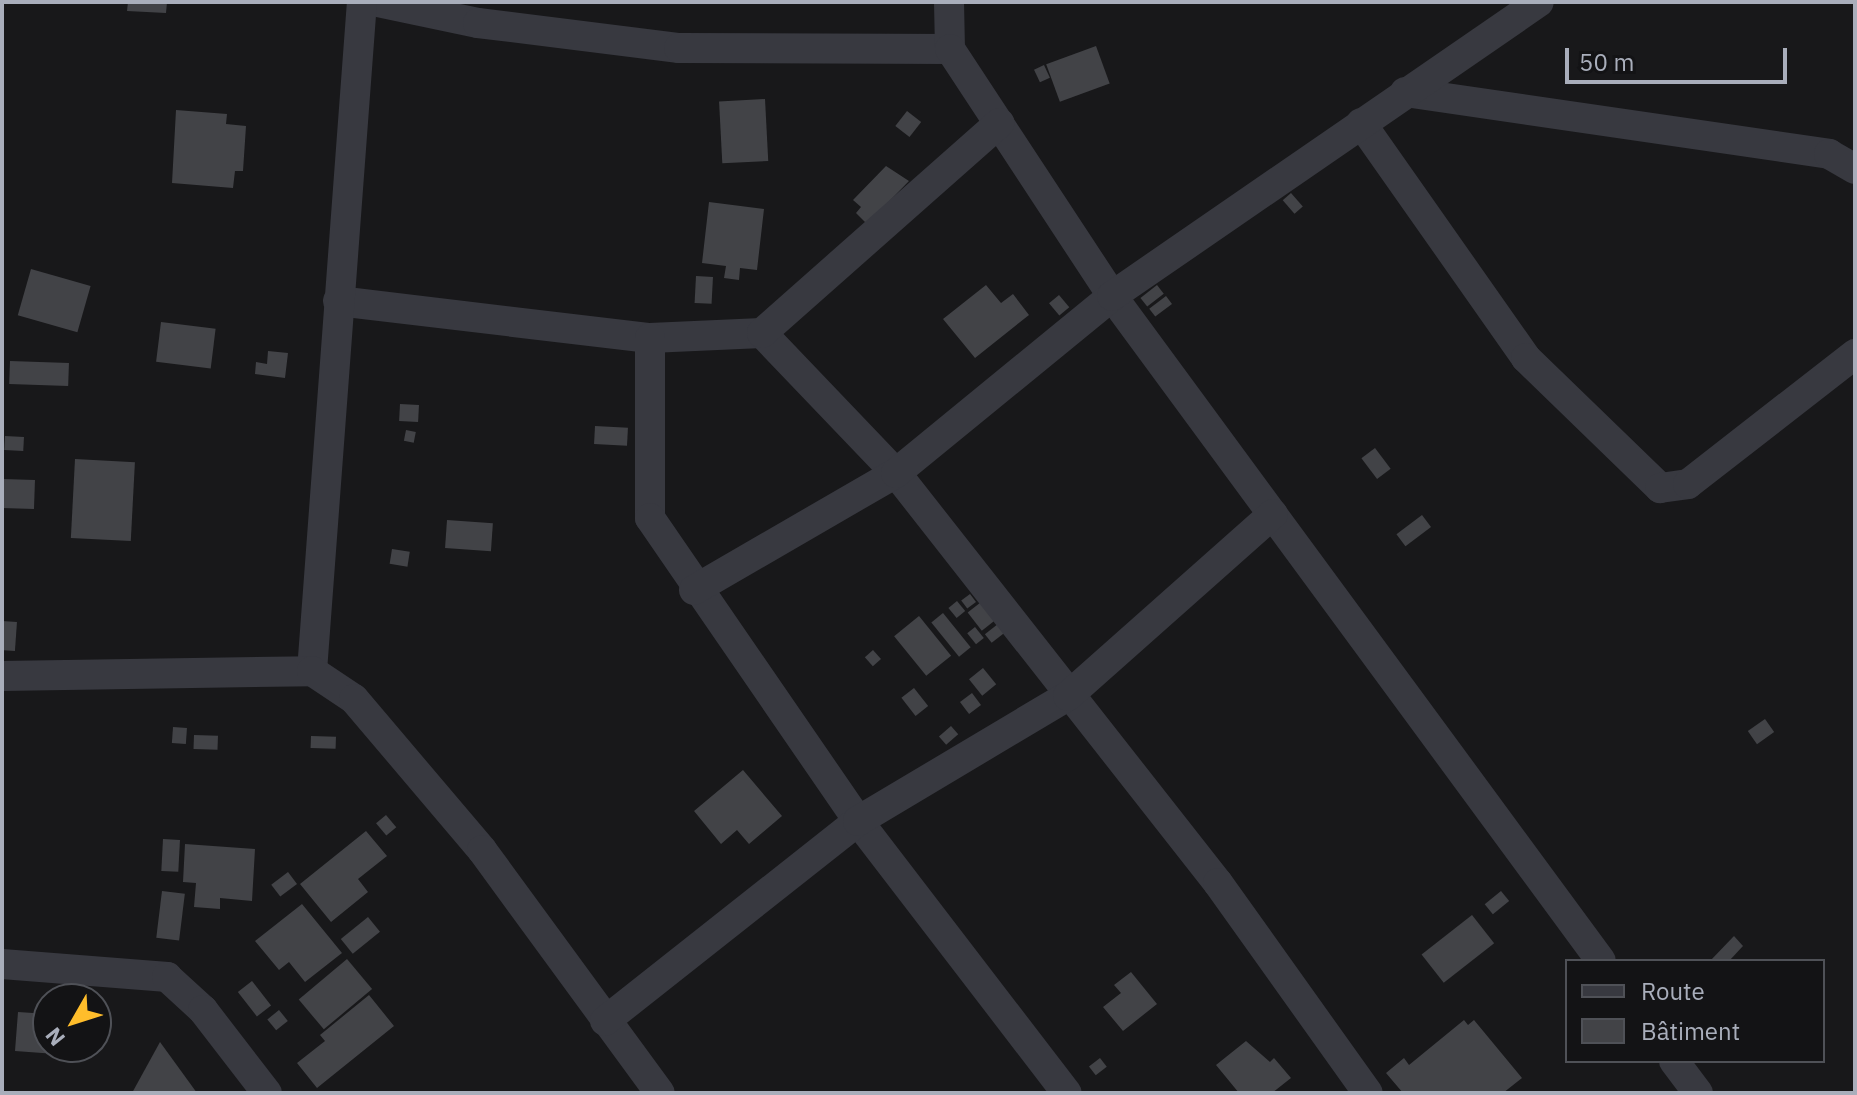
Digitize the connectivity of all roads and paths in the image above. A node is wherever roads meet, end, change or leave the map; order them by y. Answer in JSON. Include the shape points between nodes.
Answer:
{"nodes":[{"id":1,"x":362,"y":2,"type":"edge"},
{"id":2,"x":378,"y":2,"type":"edge"},
{"id":3,"x":949,"y":2,"type":"edge"},
{"id":4,"x":1539,"y":2,"type":"edge"},
{"id":5,"x":950,"y":49,"type":"junction"},
{"id":6,"x":1405,"y":92,"type":"junction"},
{"id":7,"x":999,"y":123,"type":"junction"},
{"id":8,"x":1361,"y":123,"type":"junction"},
{"id":9,"x":1855,"y":169,"type":"edge"},
{"id":10,"x":1112,"y":296,"type":"junction"},
{"id":11,"x":338,"y":301,"type":"junction"},
{"id":12,"x":762,"y":333,"type":"junction"},
{"id":13,"x":650,"y":338,"type":"junction"},
{"id":14,"x":1855,"y":354,"type":"edge"},
{"id":15,"x":896,"y":473,"type":"junction"},
{"id":16,"x":1273,"y":514,"type":"junction"},
{"id":17,"x":694,"y":590,"type":"junction"},
{"id":18,"x":312,"y":671,"type":"junction"},
{"id":19,"x":2,"y":676,"type":"edge"},
{"id":20,"x":1068,"y":696,"type":"junction"},
{"id":21,"x":858,"y":821,"type":"junction"},
{"id":22,"x":1600,"y":959,"type":"edge"},
{"id":23,"x":2,"y":964,"type":"edge"},
{"id":24,"x":605,"y":1021,"type":"junction"},
{"id":25,"x":1676,"y":1063,"type":"edge"},
{"id":26,"x":267,"y":1093,"type":"edge"},
{"id":27,"x":660,"y":1093,"type":"edge"},
{"id":28,"x":1067,"y":1093,"type":"edge"},
{"id":29,"x":1368,"y":1093,"type":"edge"},
{"id":30,"x":1698,"y":1093,"type":"edge"}],
"edges":[{"from":1,"to":11,"type":"street"},
{"from":2,"to":5,"type":"street","via":[[478,23],[679,48]]},
{"from":3,"to":5,"type":"street"},
{"from":4,"to":6,"type":"street"},
{"from":5,"to":7,"type":"street"},
{"from":6,"to":8,"type":"street"},
{"from":6,"to":9,"type":"street","via":[[1829,154]]},
{"from":7,"to":10,"type":"street"},
{"from":7,"to":12,"type":"street"},
{"from":8,"to":10,"type":"street"},
{"from":8,"to":14,"type":"street","via":[[1526,358],[1660,488],[1688,484]]},
{"from":10,"to":15,"type":"street"},
{"from":10,"to":16,"type":"street"},
{"from":11,"to":13,"type":"street"},
{"from":11,"to":18,"type":"street"},
{"from":12,"to":13,"type":"street"},
{"from":12,"to":15,"type":"street"},
{"from":13,"to":17,"type":"street","via":[[650,518]]},
{"from":15,"to":17,"type":"street"},
{"from":15,"to":20,"type":"street"},
{"from":16,"to":20,"type":"street"},
{"from":16,"to":22,"type":"street"},
{"from":17,"to":21,"type":"street"},
{"from":18,"to":19,"type":"street"},
{"from":18,"to":24,"type":"street","via":[[354,699],[482,850]]},
{"from":20,"to":21,"type":"street"},
{"from":20,"to":29,"type":"street","via":[[1218,883]]},
{"from":21,"to":24,"type":"street"},
{"from":21,"to":28,"type":"street"},
{"from":23,"to":26,"type":"street","via":[[167,977],[203,1010]]},
{"from":24,"to":27,"type":"street"},
{"from":25,"to":30,"type":"street"}]}
